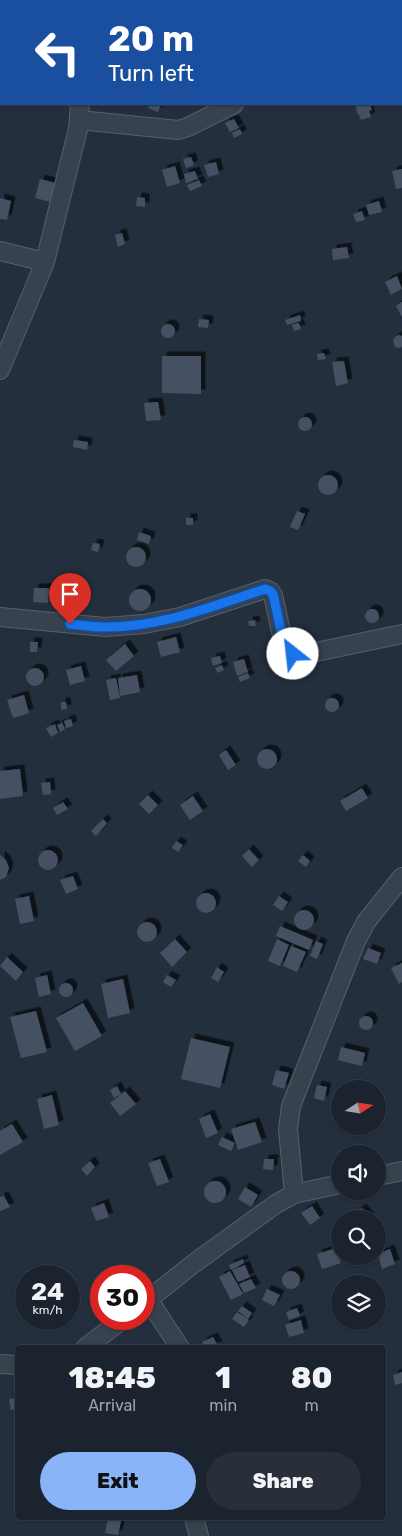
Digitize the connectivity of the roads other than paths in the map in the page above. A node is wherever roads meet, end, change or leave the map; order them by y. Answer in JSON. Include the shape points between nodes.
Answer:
{"nodes":[{"id":1,"x":232,"y":105,"type":"edge"},
{"id":2,"x":80,"y":112,"type":"edge"},
{"id":3,"x":0,"y":251,"type":"edge"},
{"id":4,"x":45,"y":262,"type":"junction"},
{"id":5,"x":0,"y":370,"type":"edge"},
{"id":6,"x":0,"y":617,"type":"edge"},
{"id":7,"x":402,"y":634,"type":"edge"},
{"id":8,"x":402,"y":877,"type":"edge"},
{"id":9,"x":402,"y":1171,"type":"edge"},
{"id":10,"x":386,"y":1174,"type":"edge"},
{"id":11,"x":331,"y":1186,"type":"edge"},
{"id":12,"x":294,"y":1194,"type":"junction"},
{"id":13,"x":155,"y":1294,"type":"edge"},
{"id":14,"x":155,"y":1313,"type":"edge"},
{"id":15,"x":109,"y":1330,"type":"edge"},
{"id":16,"x":89,"y":1345,"type":"edge"},
{"id":17,"x":178,"y":1345,"type":"edge"},
{"id":18,"x":0,"y":1364,"type":"edge"},
{"id":19,"x":15,"y":1365,"type":"edge"},
{"id":20,"x":195,"y":1520,"type":"edge"},
{"id":21,"x":199,"y":1536,"type":"edge"}],
"edges":[{"from":1,"to":2,"type":"street","via":[[178,130]]},
{"from":2,"to":4,"type":"street"},
{"from":3,"to":4,"type":"street"},
{"from":4,"to":5,"type":"street"},
{"from":6,"to":7,"type":"street","via":[[105,627],[144,624],[180,617],[265,589],[273,594],[284,645],[293,654]]},
{"from":8,"to":12,"type":"street","via":[[366,922],[356,941],[291,1106],[288,1129]]},
{"from":9,"to":10,"type":"street"},
{"from":11,"to":12,"type":"street"},
{"from":12,"to":13,"type":"street"},
{"from":14,"to":17,"type":"street"},
{"from":15,"to":16,"type":"street"},
{"from":18,"to":19,"type":"street"},
{"from":20,"to":21,"type":"street"}]}
